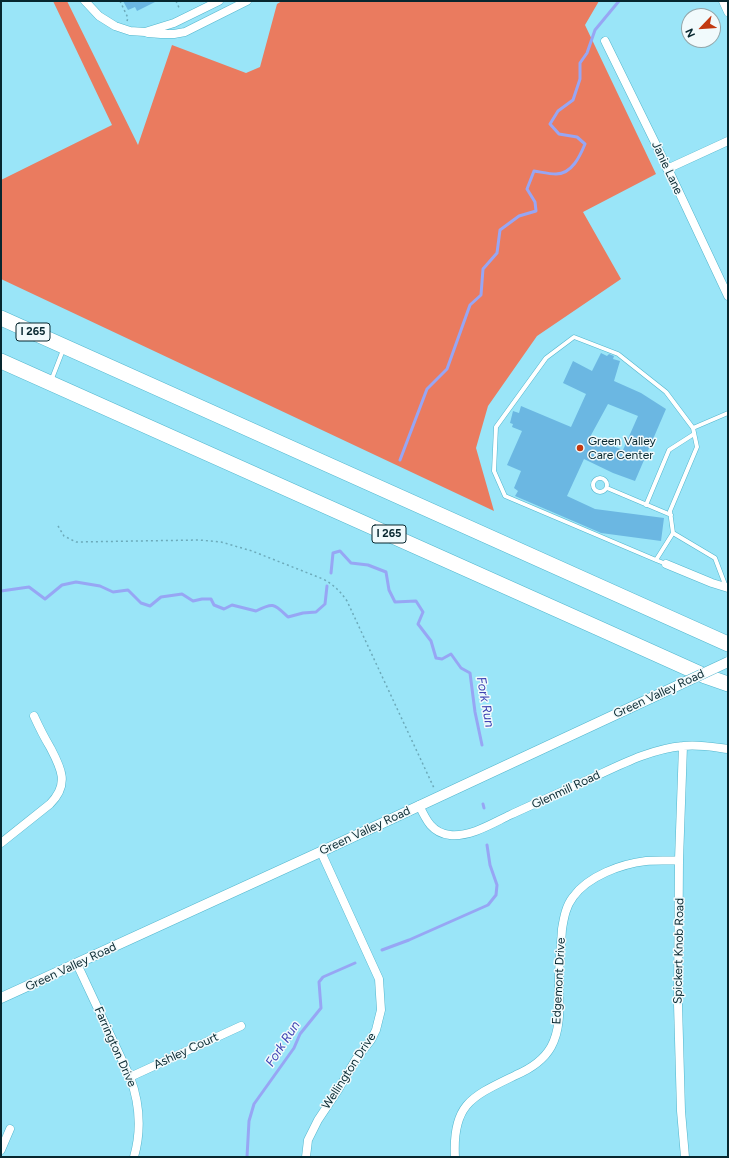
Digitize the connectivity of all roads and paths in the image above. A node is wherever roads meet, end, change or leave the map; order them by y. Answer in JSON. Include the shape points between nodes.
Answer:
{"nodes":[{"id":1,"x":85,"y":1,"type":"edge"},
{"id":2,"x":120,"y":1,"type":"edge"},
{"id":3,"x":176,"y":1,"type":"edge"},
{"id":4,"x":219,"y":1,"type":"edge"},
{"id":5,"x":247,"y":1,"type":"edge"},
{"id":6,"x":723,"y":1,"type":"edge"},
{"id":7,"x":728,"y":12,"type":"edge"},
{"id":8,"x":182,"y":13,"type":"dead end"},
{"id":9,"x":127,"y":23,"type":"dead end"},
{"id":10,"x":145,"y":32,"type":"junction"},
{"id":11,"x":605,"y":41,"type":"dead end"},
{"id":12,"x":728,"y":141,"type":"edge"},
{"id":13,"x":667,"y":169,"type":"junction"},
{"id":14,"x":728,"y":296,"type":"edge"},
{"id":15,"x":1,"y":318,"type":"edge"},
{"id":16,"x":65,"y":346,"type":"junction"},
{"id":17,"x":1,"y":361,"type":"edge"},
{"id":18,"x":50,"y":383,"type":"junction"},
{"id":19,"x":728,"y":413,"type":"edge"},
{"id":20,"x":693,"y":428,"type":"junction"},
{"id":21,"x":694,"y":434,"type":"junction"},
{"id":22,"x":607,"y":488,"type":"dead end"},
{"id":23,"x":646,"y":505,"type":"junction"},
{"id":24,"x":671,"y":515,"type":"junction"},
{"id":25,"x":58,"y":526,"type":"dead end"},
{"id":26,"x":673,"y":533,"type":"junction"},
{"id":27,"x":656,"y":560,"type":"junction"},
{"id":28,"x":666,"y":564,"type":"joint"},
{"id":29,"x":727,"y":588,"type":"edge"},
{"id":30,"x":728,"y":644,"type":"edge"},
{"id":31,"x":728,"y":662,"type":"edge"},
{"id":32,"x":728,"y":684,"type":"edge"},
{"id":33,"x":34,"y":716,"type":"dead end"},
{"id":34,"x":683,"y":746,"type":"junction"},
{"id":35,"x":728,"y":749,"type":"edge"},
{"id":36,"x":438,"y":796,"type":"junction"},
{"id":37,"x":419,"y":805,"type":"junction"},
{"id":38,"x":1,"y":843,"type":"edge"},
{"id":39,"x":321,"y":852,"type":"junction"},
{"id":40,"x":679,"y":860,"type":"junction"},
{"id":41,"x":77,"y":964,"type":"junction"},
{"id":42,"x":1,"y":998,"type":"edge"},
{"id":43,"x":241,"y":1026,"type":"dead end"},
{"id":44,"x":130,"y":1077,"type":"junction"},
{"id":45,"x":10,"y":1129,"type":"dead end"},
{"id":46,"x":1,"y":1150,"type":"edge"},
{"id":47,"x":134,"y":1157,"type":"edge"},
{"id":48,"x":306,"y":1157,"type":"edge"},
{"id":49,"x":455,"y":1157,"type":"edge"},
{"id":50,"x":685,"y":1157,"type":"edge"}],
"edges":[{"from":1,"to":10,"type":"street","via":[[99,16],[115,26]]},
{"from":2,"to":9,"type":"path","via":[[128,18]]},
{"from":3,"to":8,"type":"path"},
{"from":4,"to":10,"type":"street","via":[[174,23]]},
{"from":5,"to":10,"type":"street","via":[[185,32]]},
{"from":6,"to":7,"type":"street"},
{"from":11,"to":13,"type":"street","name":"Janie Lane"},
{"from":12,"to":13,"type":"street"},
{"from":13,"to":14,"type":"street","name":"Janie Lane"},
{"from":15,"to":16,"type":"highway","number":"I 265"},
{"from":16,"to":18,"type":"lane"},
{"from":16,"to":30,"type":"highway","number":"I 265"},
{"from":17,"to":18,"type":"highway","number":"I 265"},
{"from":18,"to":32,"type":"highway","number":"I 265","via":[[705,676]]},
{"from":19,"to":20,"type":"lane"},
{"from":20,"to":21,"type":"lane"},
{"from":20,"to":27,"type":"lane","via":[[666,392],[618,354],[574,337],[546,358],[496,427],[494,471],[505,496]]},
{"from":21,"to":23,"type":"lane","via":[[669,450]]},
{"from":21,"to":24,"type":"lane","via":[[697,447],[670,511]]},
{"from":22,"to":23,"type":"lane"},
{"from":23,"to":24,"type":"lane"},
{"from":24,"to":26,"type":"lane"},
{"from":25,"to":36,"type":"path","via":[[64,536],[76,542],[221,542],[252,551],[332,584],[340,590],[347,601]]},
{"from":26,"to":27,"type":"lane"},
{"from":26,"to":29,"type":"lane","via":[[716,558]]},
{"from":27,"to":28,"type":"lane"},
{"from":28,"to":29,"type":"street"},
{"from":31,"to":36,"type":"street","name":"Green Valley Road","bridge":true},
{"from":33,"to":38,"type":"street","via":[[60,767],[60,790],[50,804]]},
{"from":34,"to":35,"type":"street","name":"Glenmill Road"},
{"from":34,"to":37,"type":"street","name":"Glenmill Road","via":[[665,748],[615,767],[485,827],[462,835],[442,834],[435,830],[427,822]]},
{"from":34,"to":40,"type":"street","name":"Spickert Knob Road"},
{"from":36,"to":37,"type":"street","name":"Green Valley Road"},
{"from":37,"to":39,"type":"street","name":"Green Valley Road"},
{"from":39,"to":41,"type":"street","name":"Green Valley Road"},
{"from":39,"to":48,"type":"street","name":"Wellington Drive","via":[[379,979],[381,1010],[376,1030],[318,1120],[308,1140]]},
{"from":40,"to":49,"type":"street","name":"Edgemont Drive","via":[[646,862],[617,869],[587,884],[572,898],[562,928],[558,1016],[551,1046],[530,1069],[487,1089],[464,1108],[456,1126]]},
{"from":40,"to":50,"type":"street","name":"Spickert Knob Road","via":[[678,1004]]},
{"from":41,"to":42,"type":"street","name":"Green Valley Road"},
{"from":41,"to":44,"type":"street","name":"Farrington Drive"},
{"from":43,"to":44,"type":"street","name":"Ashley Court"},
{"from":44,"to":47,"type":"street","name":"Farrington Drive","via":[[136,1092],[140,1123]]},
{"from":45,"to":46,"type":"street"}]}
